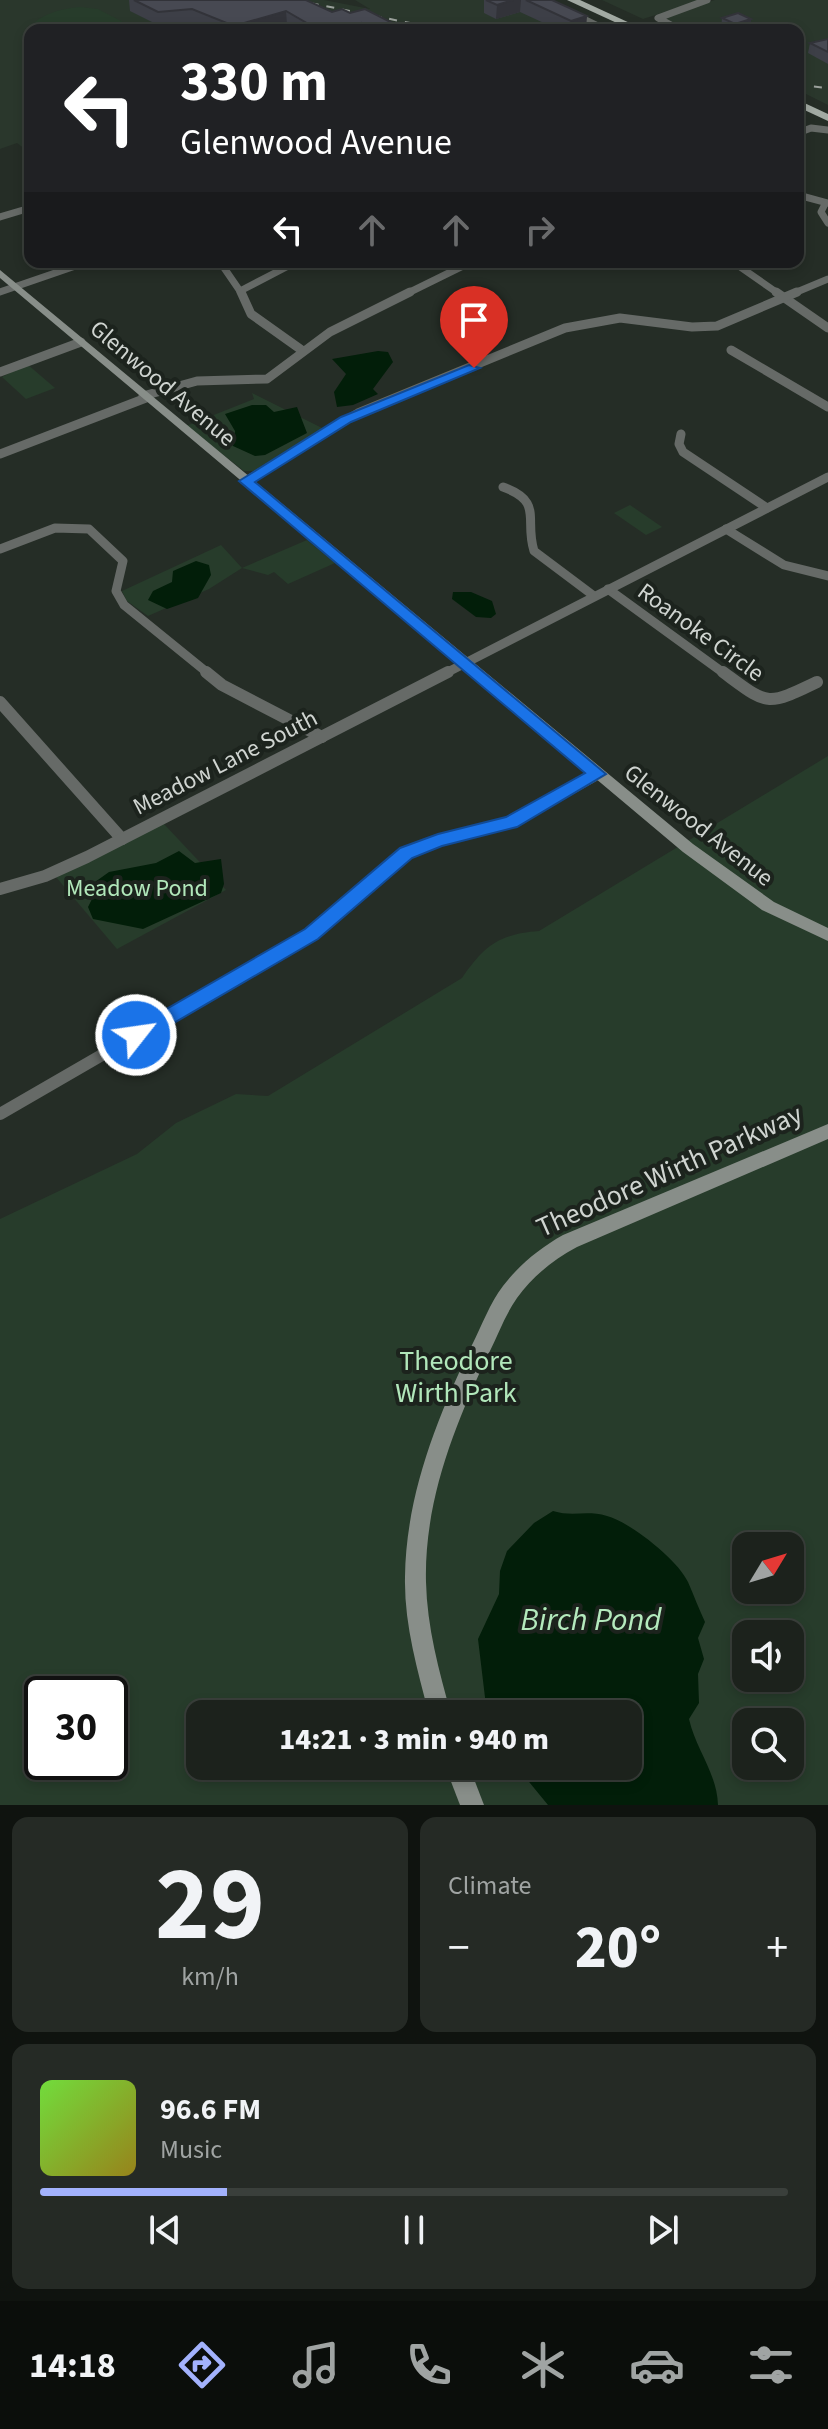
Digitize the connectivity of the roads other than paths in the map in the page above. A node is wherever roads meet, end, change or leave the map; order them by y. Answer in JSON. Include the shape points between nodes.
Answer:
{"nodes":[{"id":1,"x":572,"y":0,"type":"edge"},
{"id":2,"x":593,"y":0,"type":"edge"},
{"id":3,"x":707,"y":0,"type":"edge"},
{"id":4,"x":567,"y":11,"type":"edge"},
{"id":5,"x":594,"y":24,"type":"edge"},
{"id":6,"x":626,"y":24,"type":"edge"},
{"id":7,"x":644,"y":24,"type":"edge"},
{"id":8,"x":669,"y":24,"type":"edge"},
{"id":9,"x":804,"y":100,"type":"edge"},
{"id":10,"x":804,"y":101,"type":"edge"},
{"id":11,"x":828,"y":110,"type":"edge"},
{"id":12,"x":828,"y":118,"type":"edge"},
{"id":13,"x":824,"y":129,"type":"edge"},
{"id":14,"x":804,"y":132,"type":"edge"},
{"id":15,"x":804,"y":197,"type":"edge"},
{"id":16,"x":827,"y":203,"type":"edge"},
{"id":17,"x":24,"y":210,"type":"edge"},
{"id":18,"x":0,"y":217,"type":"edge"},
{"id":19,"x":828,"y":223,"type":"edge"},
{"id":20,"x":70,"y":268,"type":"edge"},
{"id":21,"x":224,"y":268,"type":"edge"},
{"id":22,"x":284,"y":268,"type":"edge"},
{"id":23,"x":459,"y":268,"type":"edge"},
{"id":24,"x":743,"y":268,"type":"edge"},
{"id":25,"x":0,"y":273,"type":"edge"},
{"id":26,"x":828,"y":279,"type":"edge"},
{"id":27,"x":16,"y":287,"type":"junction"},
{"id":28,"x":240,"y":291,"type":"junction"},
{"id":29,"x":0,"y":292,"type":"edge"},
{"id":30,"x":787,"y":296,"type":"junction"},
{"id":31,"x":828,"y":328,"type":"edge"},
{"id":32,"x":81,"y":342,"type":"junction"},
{"id":33,"x":731,"y":350,"type":"dead end"},
{"id":34,"x":303,"y":351,"type":"junction"},
{"id":35,"x":0,"y":372,"type":"edge"},
{"id":36,"x":145,"y":397,"type":"junction"},
{"id":37,"x":828,"y":407,"type":"edge"},
{"id":38,"x":681,"y":434,"type":"dead end"},
{"id":39,"x":0,"y":454,"type":"edge"},
{"id":40,"x":828,"y":477,"type":"edge"},
{"id":41,"x":246,"y":481,"type":"junction"},
{"id":42,"x":503,"y":487,"type":"dead end"},
{"id":43,"x":767,"y":508,"type":"junction"},
{"id":44,"x":726,"y":529,"type":"junction"},
{"id":45,"x":0,"y":549,"type":"edge"},
{"id":46,"x":828,"y":576,"type":"edge"},
{"id":47,"x":608,"y":589,"type":"junction"},
{"id":48,"x":594,"y":596,"type":"junction"},
{"id":49,"x":465,"y":664,"type":"junction"},
{"id":50,"x":817,"y":682,"type":"dead end"},
{"id":51,"x":0,"y":702,"type":"edge"},
{"id":52,"x":322,"y":737,"type":"junction"},
{"id":53,"x":597,"y":774,"type":"junction"},
{"id":54,"x":122,"y":839,"type":"junction"},
{"id":55,"x":0,"y":889,"type":"edge"},
{"id":56,"x":828,"y":935,"type":"edge"},
{"id":57,"x":0,"y":1114,"type":"edge"},
{"id":58,"x":828,"y":1131,"type":"edge"},
{"id":59,"x":437,"y":1700,"type":"edge"},
{"id":60,"x":462,"y":1780,"type":"edge"},
{"id":61,"x":472,"y":1805,"type":"edge"}],
"edges":[{"from":1,"to":6,"type":"main road"},
{"from":2,"to":7,"type":"main road"},
{"from":3,"to":8,"type":"street","via":[[658,18]]},
{"from":4,"to":5,"type":"street"},
{"from":9,"to":11,"type":"main road"},
{"from":10,"to":12,"type":"main road"},
{"from":13,"to":14,"type":"street"},
{"from":15,"to":16,"type":"street"},
{"from":16,"to":19,"type":"street","via":[[821,212]]},
{"from":17,"to":18,"type":"street"},
{"from":20,"to":27,"type":"street"},
{"from":21,"to":28,"type":"street"},
{"from":22,"to":28,"type":"street"},
{"from":23,"to":34,"type":"street","via":[[330,332]]},
{"from":24,"to":30,"type":"street"},
{"from":25,"to":27,"type":"street","name":"Glenwood Avenue"},
{"from":26,"to":30,"type":"street"},
{"from":27,"to":29,"type":"street"},
{"from":27,"to":32,"type":"street","name":"Glenwood Avenue"},
{"from":28,"to":34,"type":"street","via":[[251,314]]},
{"from":30,"to":31,"type":"street"},
{"from":30,"to":41,"type":"street","via":[[717,326],[620,318],[565,328],[358,413]]},
{"from":32,"to":35,"type":"street"},
{"from":32,"to":36,"type":"street","name":"Glenwood Avenue"},
{"from":33,"to":37,"type":"street"},
{"from":34,"to":36,"type":"street","via":[[267,379],[197,381]]},
{"from":36,"to":39,"type":"street"},
{"from":36,"to":41,"type":"street","name":"Glenwood Avenue"},
{"from":38,"to":43,"type":"street","via":[[683,452]]},
{"from":40,"to":43,"type":"street","name":"Meadow Lane South"},
{"from":41,"to":49,"type":"street","name":"Glenwood Avenue"},
{"from":42,"to":48,"type":"street","via":[[521,494],[530,506],[534,551]]},
{"from":43,"to":44,"type":"street","name":"Meadow Lane South"},
{"from":44,"to":46,"type":"street","via":[[784,565]]},
{"from":44,"to":47,"type":"street","name":"Meadow Lane South"},
{"from":45,"to":52,"type":"street","via":[[55,528],[89,529],[123,561],[116,591],[124,605],[222,685]]},
{"from":47,"to":48,"type":"street","name":"Meadow Lane South"},
{"from":47,"to":50,"type":"street","name":"Roanoke Circle","via":[[761,700],[779,700]]},
{"from":48,"to":49,"type":"street","name":"Meadow Lane South"},
{"from":49,"to":52,"type":"street","name":"Meadow Lane South"},
{"from":49,"to":53,"type":"street","name":"Glenwood Avenue"},
{"from":51,"to":54,"type":"street"},
{"from":52,"to":54,"type":"street","name":"Meadow Lane South"},
{"from":53,"to":56,"type":"street","name":"Glenwood Avenue","via":[[745,892]]},
{"from":53,"to":57,"type":"street","via":[[511,822],[406,853],[311,934]]},
{"from":54,"to":55,"type":"street","name":"Meadow Lane South","via":[[45,876]]},
{"from":58,"to":59,"type":"street","name":"Theodore Wirth Parkway","via":[[570,1241],[537,1263],[508,1294],[443,1437],[419,1520],[417,1608]]},
{"from":60,"to":61,"type":"street"}]}
